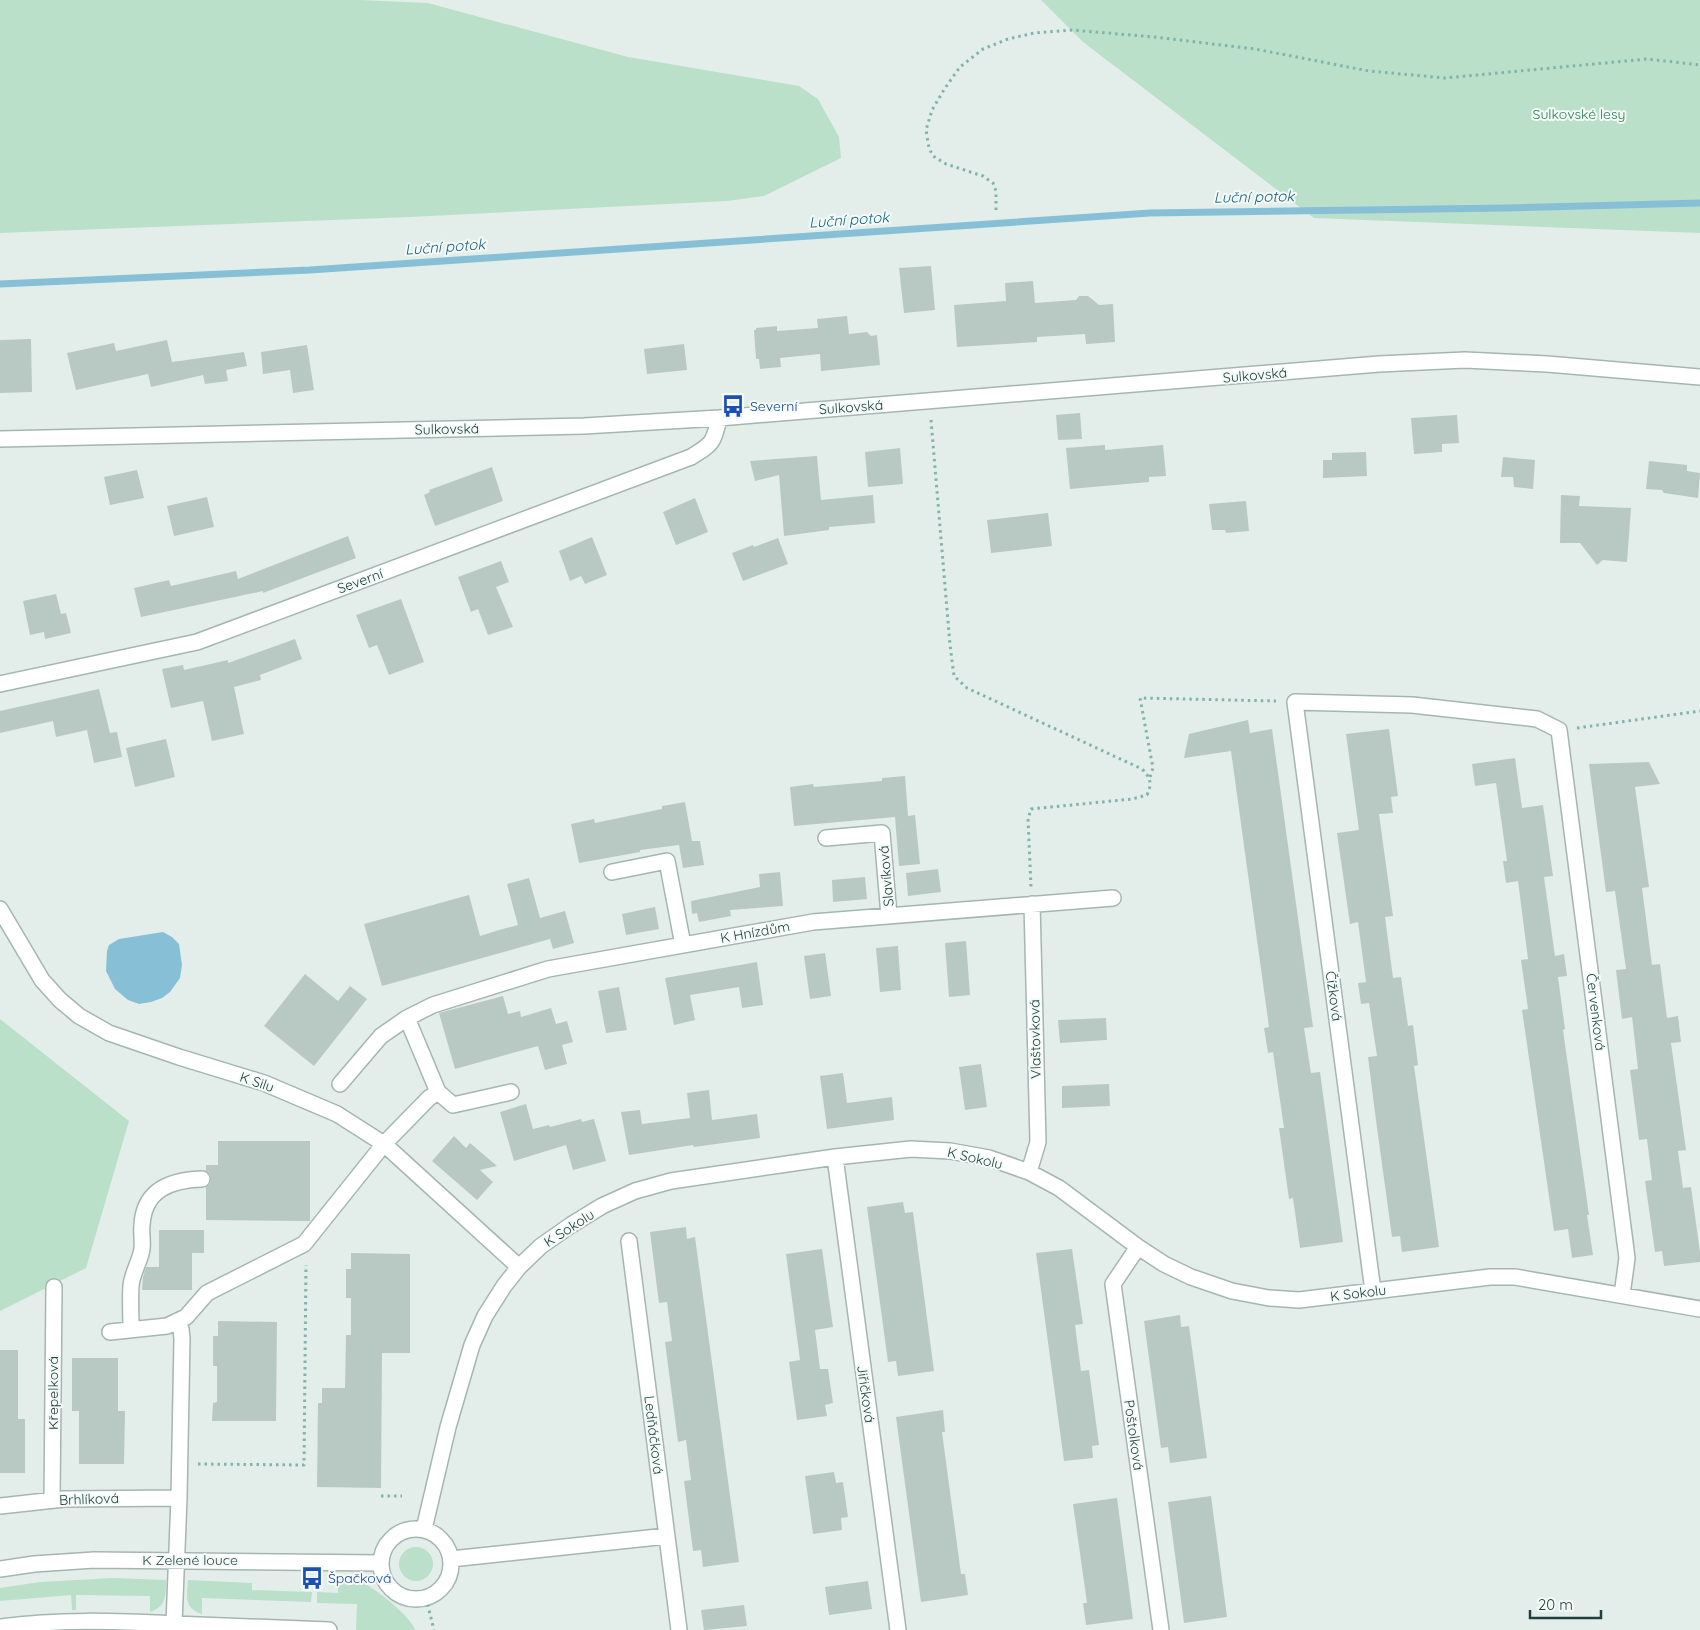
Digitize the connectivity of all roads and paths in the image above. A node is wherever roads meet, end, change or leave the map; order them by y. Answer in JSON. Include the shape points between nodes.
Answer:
{"nodes":[{"id":1,"x":1700,"y":65,"type":"edge"},
{"id":2,"x":996,"y":210,"type":"dead end"},
{"id":3,"x":1700,"y":377,"type":"edge"},
{"id":4,"x":930,"y":402,"type":"junction"},
{"id":5,"x":719,"y":418,"type":"junction"},
{"id":6,"x":0,"y":439,"type":"edge"},
{"id":7,"x":0,"y":684,"type":"edge"},
{"id":8,"x":1295,"y":702,"type":"junction"},
{"id":9,"x":1700,"y":711,"type":"edge"},
{"id":10,"x":1559,"y":730,"type":"junction"},
{"id":11,"x":1150,"y":777,"type":"junction"},
{"id":12,"x":826,"y":838,"type":"dead end"},
{"id":13,"x":612,"y":872,"type":"dead end"},
{"id":14,"x":1113,"y":898,"type":"dead end"},
{"id":15,"x":1032,"y":904,"type":"junction"},
{"id":16,"x":0,"y":909,"type":"edge"},
{"id":17,"x":889,"y":916,"type":"junction"},
{"id":18,"x":683,"y":945,"type":"junction"},
{"id":19,"x":407,"y":1018,"type":"junction"},
{"id":20,"x":340,"y":1084,"type":"dead end"},
{"id":21,"x":438,"y":1092,"type":"junction"},
{"id":22,"x":511,"y":1092,"type":"dead end"},
{"id":23,"x":384,"y":1144,"type":"junction"},
{"id":24,"x":835,"y":1157,"type":"junction"},
{"id":25,"x":1028,"y":1172,"type":"junction"},
{"id":26,"x":202,"y":1179,"type":"dead end"},
{"id":27,"x":629,"y":1241,"type":"dead end"},
{"id":28,"x":304,"y":1244,"type":"junction"},
{"id":29,"x":1138,"y":1247,"type":"junction"},
{"id":30,"x":519,"y":1267,"type":"junction"},
{"id":31,"x":54,"y":1286,"type":"dead end"},
{"id":32,"x":1373,"y":1291,"type":"junction"},
{"id":33,"x":1622,"y":1295,"type":"junction"},
{"id":34,"x":1700,"y":1309,"type":"edge"},
{"id":35,"x":176,"y":1321,"type":"junction"},
{"id":36,"x":131,"y":1329,"type":"junction"},
{"id":37,"x":110,"y":1332,"type":"dead end"},
{"id":38,"x":180,"y":1464,"type":"junction"},
{"id":39,"x":381,"y":1496,"type":"dead end"},
{"id":40,"x":402,"y":1496,"type":"dead end"},
{"id":41,"x":179,"y":1498,"type":"junction"},
{"id":42,"x":52,"y":1500,"type":"junction"},
{"id":43,"x":0,"y":1506,"type":"edge"},
{"id":44,"x":424,"y":1529,"type":"junction"},
{"id":45,"x":667,"y":1536,"type":"junction"},
{"id":46,"x":451,"y":1559,"type":"junction"},
{"id":47,"x":177,"y":1560,"type":"junction"},
{"id":48,"x":380,"y":1563,"type":"junction"},
{"id":49,"x":0,"y":1569,"type":"edge"},
{"id":50,"x":426,"y":1598,"type":"junction"},
{"id":51,"x":174,"y":1624,"type":"junction"},
{"id":52,"x":0,"y":1627,"type":"edge"},
{"id":53,"x":329,"y":1630,"type":"edge"},
{"id":54,"x":434,"y":1630,"type":"edge"},
{"id":55,"x":679,"y":1630,"type":"edge"},
{"id":56,"x":898,"y":1630,"type":"edge"},
{"id":57,"x":1161,"y":1630,"type":"edge"}],
"edges":[{"from":1,"to":2,"type":"path","via":[[1647,59],[1445,78],[1368,71],[1255,49],[1154,37],[1072,30],[1034,33],[983,49],[960,67],[932,110],[926,130],[933,156],[993,183]]},
{"from":3,"to":4,"type":"street","name":"Sulkovská","via":[[1465,360],[1379,364]]},
{"from":4,"to":5,"type":"street","name":"Sulkovská"},
{"from":4,"to":11,"type":"path","via":[[954,676],[967,688],[1142,769]]},
{"from":5,"to":6,"type":"street","name":"Sulkovská","via":[[584,426]]},
{"from":5,"to":7,"type":"street","name":"Severní","via":[[715,438],[691,457],[197,642]]},
{"from":8,"to":10,"type":"street","via":[[1422,706],[1536,719]]},
{"from":8,"to":11,"type":"path","via":[[1140,698],[1153,768]]},
{"from":8,"to":32,"type":"street","name":"Čížková"},
{"from":9,"to":10,"type":"path"},
{"from":10,"to":33,"type":"street","name":"Červenková","via":[[1627,1258]]},
{"from":11,"to":15,"type":"path","via":[[1151,787],[1147,796],[1031,809],[1028,819]]},
{"from":12,"to":17,"type":"street","name":"Slavíková","via":[[882,833]]},
{"from":13,"to":18,"type":"street","via":[[667,861]]},
{"from":14,"to":15,"type":"street","name":"K Hnízdům"},
{"from":15,"to":17,"type":"street","name":"K Hnízdům"},
{"from":15,"to":25,"type":"street","name":"Vlaštovková","via":[[1038,1142]]},
{"from":16,"to":23,"type":"street","name":"K Silu","via":[[42,980],[79,1016],[110,1033],[273,1087],[338,1114]]},
{"from":17,"to":18,"type":"street","name":"K Hnízdům","via":[[813,922]]},
{"from":18,"to":19,"type":"street","name":"K Hnízdům","via":[[548,969],[433,1005]]},
{"from":19,"to":20,"type":"street","name":"K Hnízdům","via":[[381,1036]]},
{"from":19,"to":21,"type":"street"},
{"from":21,"to":22,"type":"street","via":[[453,1104]]},
{"from":21,"to":23,"type":"street"},
{"from":23,"to":28,"type":"street"},
{"from":23,"to":30,"type":"street","name":"K Silu"},
{"from":24,"to":25,"type":"street","name":"K Sokolu","via":[[911,1149],[950,1150],[989,1158]]},
{"from":24,"to":30,"type":"street","name":"K Sokolu","via":[[671,1181],[635,1191],[571,1225],[541,1246]]},
{"from":24,"to":56,"type":"street","name":"Jiřičková"},
{"from":25,"to":29,"type":"street","name":"K Sokolu","via":[[1059,1188]]},
{"from":26,"to":36,"type":"street","via":[[172,1182],[155,1193],[144,1210],[142,1249],[131,1286]]},
{"from":27,"to":45,"type":"street","name":"Ledňáčková"},
{"from":28,"to":35,"type":"street","via":[[207,1293],[186,1317]]},
{"from":28,"to":38,"type":"path","via":[[304,1465]]},
{"from":29,"to":32,"type":"street","name":"K Sokolu","via":[[1191,1277],[1269,1298],[1299,1300]]},
{"from":29,"to":57,"type":"street","name":"Poštolková","via":[[1113,1284]]},
{"from":30,"to":44,"type":"street","name":"K Sokolu","via":[[485,1316],[472,1345],[448,1427]]},
{"from":31,"to":42,"type":"street","name":"Křepelková"},
{"from":32,"to":33,"type":"street","name":"K Sokolu","via":[[1515,1277]]},
{"from":33,"to":34,"type":"street","name":"K Sokolu"},
{"from":35,"to":36,"type":"street","via":[[167,1326]]},
{"from":35,"to":38,"type":"street","via":[[182,1339]]},
{"from":36,"to":37,"type":"street"},
{"from":38,"to":41,"type":"street"},
{"from":39,"to":40,"type":"path"},
{"from":41,"to":42,"type":"street","name":"Brhlíková"},
{"from":41,"to":47,"type":"street"},
{"from":42,"to":43,"type":"street","name":"Brhlíková"},
{"from":44,"to":46,"type":"street","via":[[439,1537]]},
{"from":44,"to":48,"type":"street","via":[[406,1530],[391,1539]]},
{"from":45,"to":46,"type":"street"},
{"from":45,"to":55,"type":"street","name":"Ledňáčková"},
{"from":46,"to":50,"type":"street","via":[[446,1583]]},
{"from":47,"to":48,"type":"street","name":"K Zelené louce"},
{"from":47,"to":49,"type":"street","name":"K Zelené louce","via":[[65,1561]]},
{"from":47,"to":51,"type":"street"},
{"from":48,"to":50,"type":"street","via":[[391,1589],[407,1598]]},
{"from":50,"to":54,"type":"path"},
{"from":51,"to":52,"type":"street","via":[[96,1620]]},
{"from":51,"to":53,"type":"street"}]}
